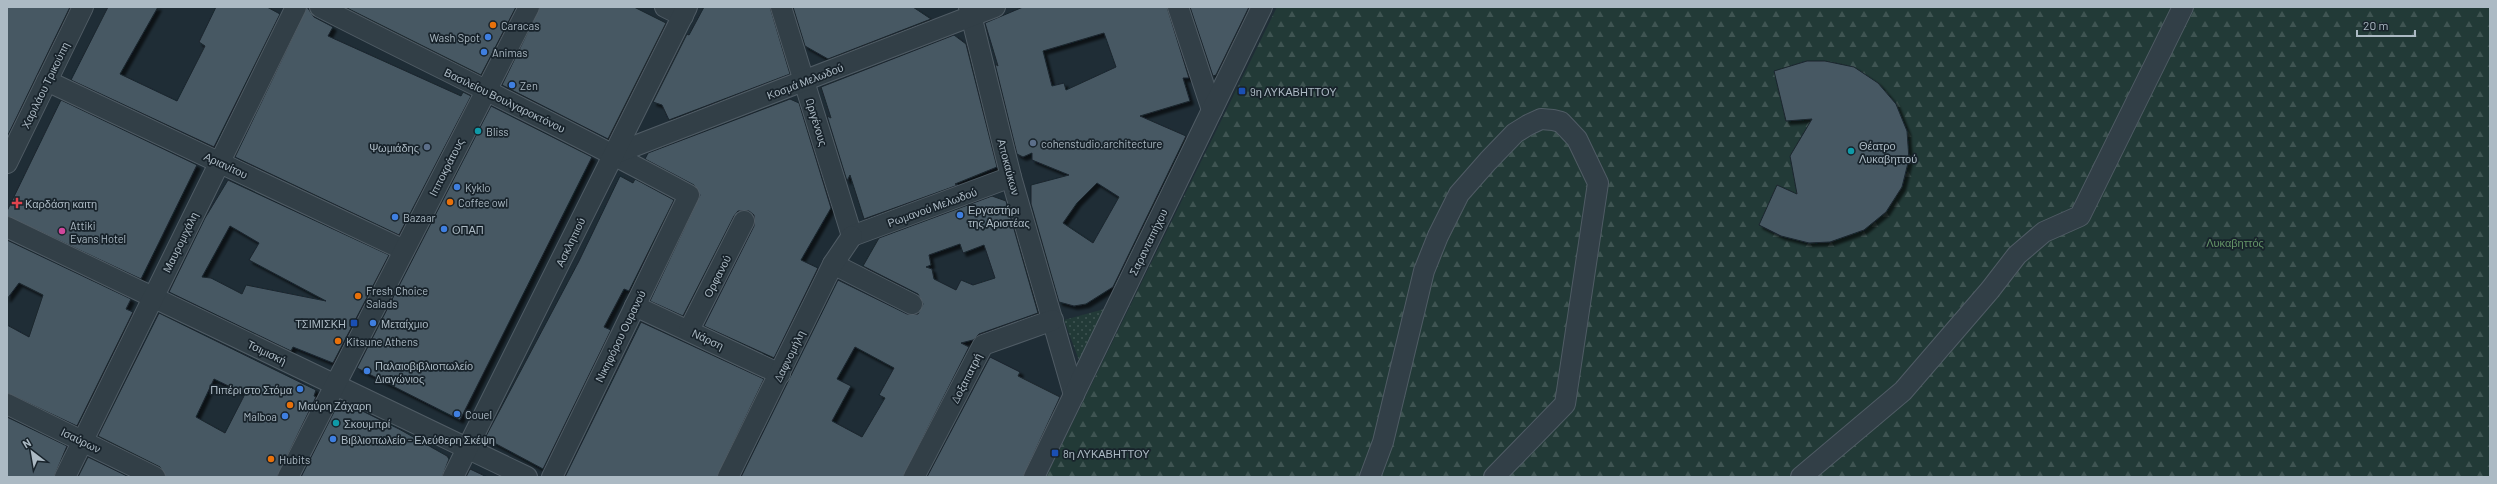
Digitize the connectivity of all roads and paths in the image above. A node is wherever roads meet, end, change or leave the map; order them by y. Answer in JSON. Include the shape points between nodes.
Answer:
{"nodes":[{"id":1,"x":83,"y":7,"type":"edge"},
{"id":2,"x":296,"y":7,"type":"edge"},
{"id":3,"x":320,"y":7,"type":"edge"},
{"id":4,"x":529,"y":7,"type":"edge"},
{"id":5,"x":665,"y":7,"type":"edge"},
{"id":6,"x":781,"y":7,"type":"edge"},
{"id":7,"x":995,"y":7,"type":"edge"},
{"id":8,"x":1178,"y":7,"type":"edge"},
{"id":9,"x":1262,"y":7,"type":"edge"},
{"id":10,"x":2183,"y":7,"type":"edge"},
{"id":11,"x":685,"y":11,"type":"edge"},
{"id":12,"x":970,"y":12,"type":"edge"},
{"id":13,"x":47,"y":81,"type":"junction"},
{"id":14,"x":805,"y":81,"type":"junction"},
{"id":15,"x":485,"y":92,"type":"junction"},
{"id":16,"x":1212,"y":110,"type":"junction"},
{"id":17,"x":614,"y":154,"type":"junction"},
{"id":18,"x":219,"y":162,"type":"junction"},
{"id":19,"x":7,"y":163,"type":"edge"},
{"id":20,"x":1012,"y":177,"type":"junction"},
{"id":21,"x":689,"y":195,"type":"joint"},
{"id":22,"x":744,"y":221,"type":"dead end"},
{"id":23,"x":7,"y":227,"type":"edge"},
{"id":24,"x":852,"y":236,"type":"junction"},
{"id":25,"x":404,"y":250,"type":"junction"},
{"id":26,"x":833,"y":264,"type":"junction"},
{"id":27,"x":153,"y":297,"type":"junction"},
{"id":28,"x":912,"y":304,"type":"dead end"},
{"id":29,"x":635,"y":306,"type":"junction"},
{"id":30,"x":1053,"y":320,"type":"junction"},
{"id":31,"x":689,"y":330,"type":"junction"},
{"id":32,"x":780,"y":374,"type":"junction"},
{"id":33,"x":335,"y":385,"type":"junction"},
{"id":34,"x":1074,"y":395,"type":"junction"},
{"id":35,"x":7,"y":404,"type":"edge"},
{"id":36,"x":82,"y":441,"type":"junction"},
{"id":37,"x":467,"y":448,"type":"junction"},
{"id":38,"x":1494,"y":476,"type":"edge"},
{"id":39,"x":64,"y":477,"type":"edge"},
{"id":40,"x":155,"y":477,"type":"edge"},
{"id":41,"x":288,"y":477,"type":"edge"},
{"id":42,"x":453,"y":477,"type":"edge"},
{"id":43,"x":527,"y":477,"type":"edge"},
{"id":44,"x":552,"y":477,"type":"edge"},
{"id":45,"x":728,"y":477,"type":"edge"},
{"id":46,"x":914,"y":477,"type":"edge"},
{"id":47,"x":1034,"y":477,"type":"edge"},
{"id":48,"x":1370,"y":477,"type":"edge"},
{"id":49,"x":1801,"y":477,"type":"edge"}],
"edges":[{"from":1,"to":13,"type":"street","name":"Χαριλάου Τρικούπη"},
{"from":2,"to":18,"type":"street","name":"Μαυρομιχάλη"},
{"from":3,"to":15,"type":"street","name":"Βασιλείου Βουλγαροκτόνου"},
{"from":4,"to":15,"type":"street","name":"Ιπποκράτους"},
{"from":5,"to":11,"type":"street"},
{"from":6,"to":14,"type":"street","name":"Ωριγένους"},
{"from":7,"to":12,"type":"street","name":"Κοσμά Μελωδού"},
{"from":8,"to":16,"type":"street"},
{"from":9,"to":16,"type":"street","name":"Σαρανταπήχου"},
{"from":10,"to":49,"type":"street","via":[[2080,216],[2044,232],[2017,255],[1966,320],[1903,391]]},
{"from":11,"to":17,"type":"street","name":"Ασκληπιού"},
{"from":12,"to":14,"type":"street","name":"Κοσμά Μελωδού"},
{"from":12,"to":20,"type":"street","name":"Αποκαύκων"},
{"from":13,"to":18,"type":"street","name":"Αριανίτου"},
{"from":13,"to":19,"type":"street","name":"Χαριλάου Τρικούπη"},
{"from":14,"to":17,"type":"street","name":"Κοσμά Μελωδού"},
{"from":14,"to":24,"type":"street","name":"Ωριγένους"},
{"from":15,"to":17,"type":"street","name":"Βασιλείου Βουλγαροκτόνου"},
{"from":15,"to":25,"type":"street","name":"Ιπποκράτους"},
{"from":16,"to":34,"type":"street","name":"Σαρανταπήχου"},
{"from":17,"to":21,"type":"street","name":"Βασιλείου Βουλγαροκτόνου"},
{"from":17,"to":37,"type":"street","name":"Ασκληπιού"},
{"from":18,"to":25,"type":"street","name":"Αριανίτου"},
{"from":18,"to":27,"type":"street","name":"Μαυρομιχάλη"},
{"from":20,"to":24,"type":"street","name":"Ρωμανού Μελωδού"},
{"from":20,"to":30,"type":"street","name":"Αποκαύκων"},
{"from":21,"to":29,"type":"street","name":"Νικηφόρου Ουρανού"},
{"from":22,"to":31,"type":"street","name":"Ορφανού"},
{"from":23,"to":27,"type":"street","name":"Τσιμισκή"},
{"from":24,"to":26,"type":"street","name":"Δαφνομήλη"},
{"from":25,"to":33,"type":"street","name":"Ιπποκράτους"},
{"from":26,"to":28,"type":"street"},
{"from":26,"to":32,"type":"street","name":"Δαφνομήλη"},
{"from":27,"to":33,"type":"street","name":"Τσιμισκή"},
{"from":27,"to":36,"type":"street","name":"Μαυρομιχάλη"},
{"from":29,"to":31,"type":"street","name":"Νάρση"},
{"from":29,"to":44,"type":"street","name":"Νικηφόρου Ουρανού"},
{"from":30,"to":34,"type":"street","name":"Αποκαύκων"},
{"from":30,"to":46,"type":"street","name":"Δοξαπατρή","via":[[983,345]]},
{"from":31,"to":32,"type":"street","name":"Νάρση"},
{"from":32,"to":45,"type":"street","name":"Δαφνομήλη"},
{"from":33,"to":37,"type":"street","name":"Τσιμισκή"},
{"from":33,"to":41,"type":"street","name":"Ιπποκράτους"},
{"from":34,"to":47,"type":"street","name":"Σαρανταπήχου"},
{"from":35,"to":36,"type":"street","name":"Ισαύρων"},
{"from":36,"to":39,"type":"street","name":"Μαυρομιχάλη"},
{"from":36,"to":40,"type":"street","name":"Ισαύρων"},
{"from":37,"to":42,"type":"street","name":"Ασκληπιού"},
{"from":37,"to":43,"type":"street","name":"Τσιμισκή"},
{"from":38,"to":48,"type":"street","via":[[1566,404],[1598,183],[1581,146],[1561,122],[1541,119],[1515,133],[1459,194],[1424,271],[1383,442]]}]}
